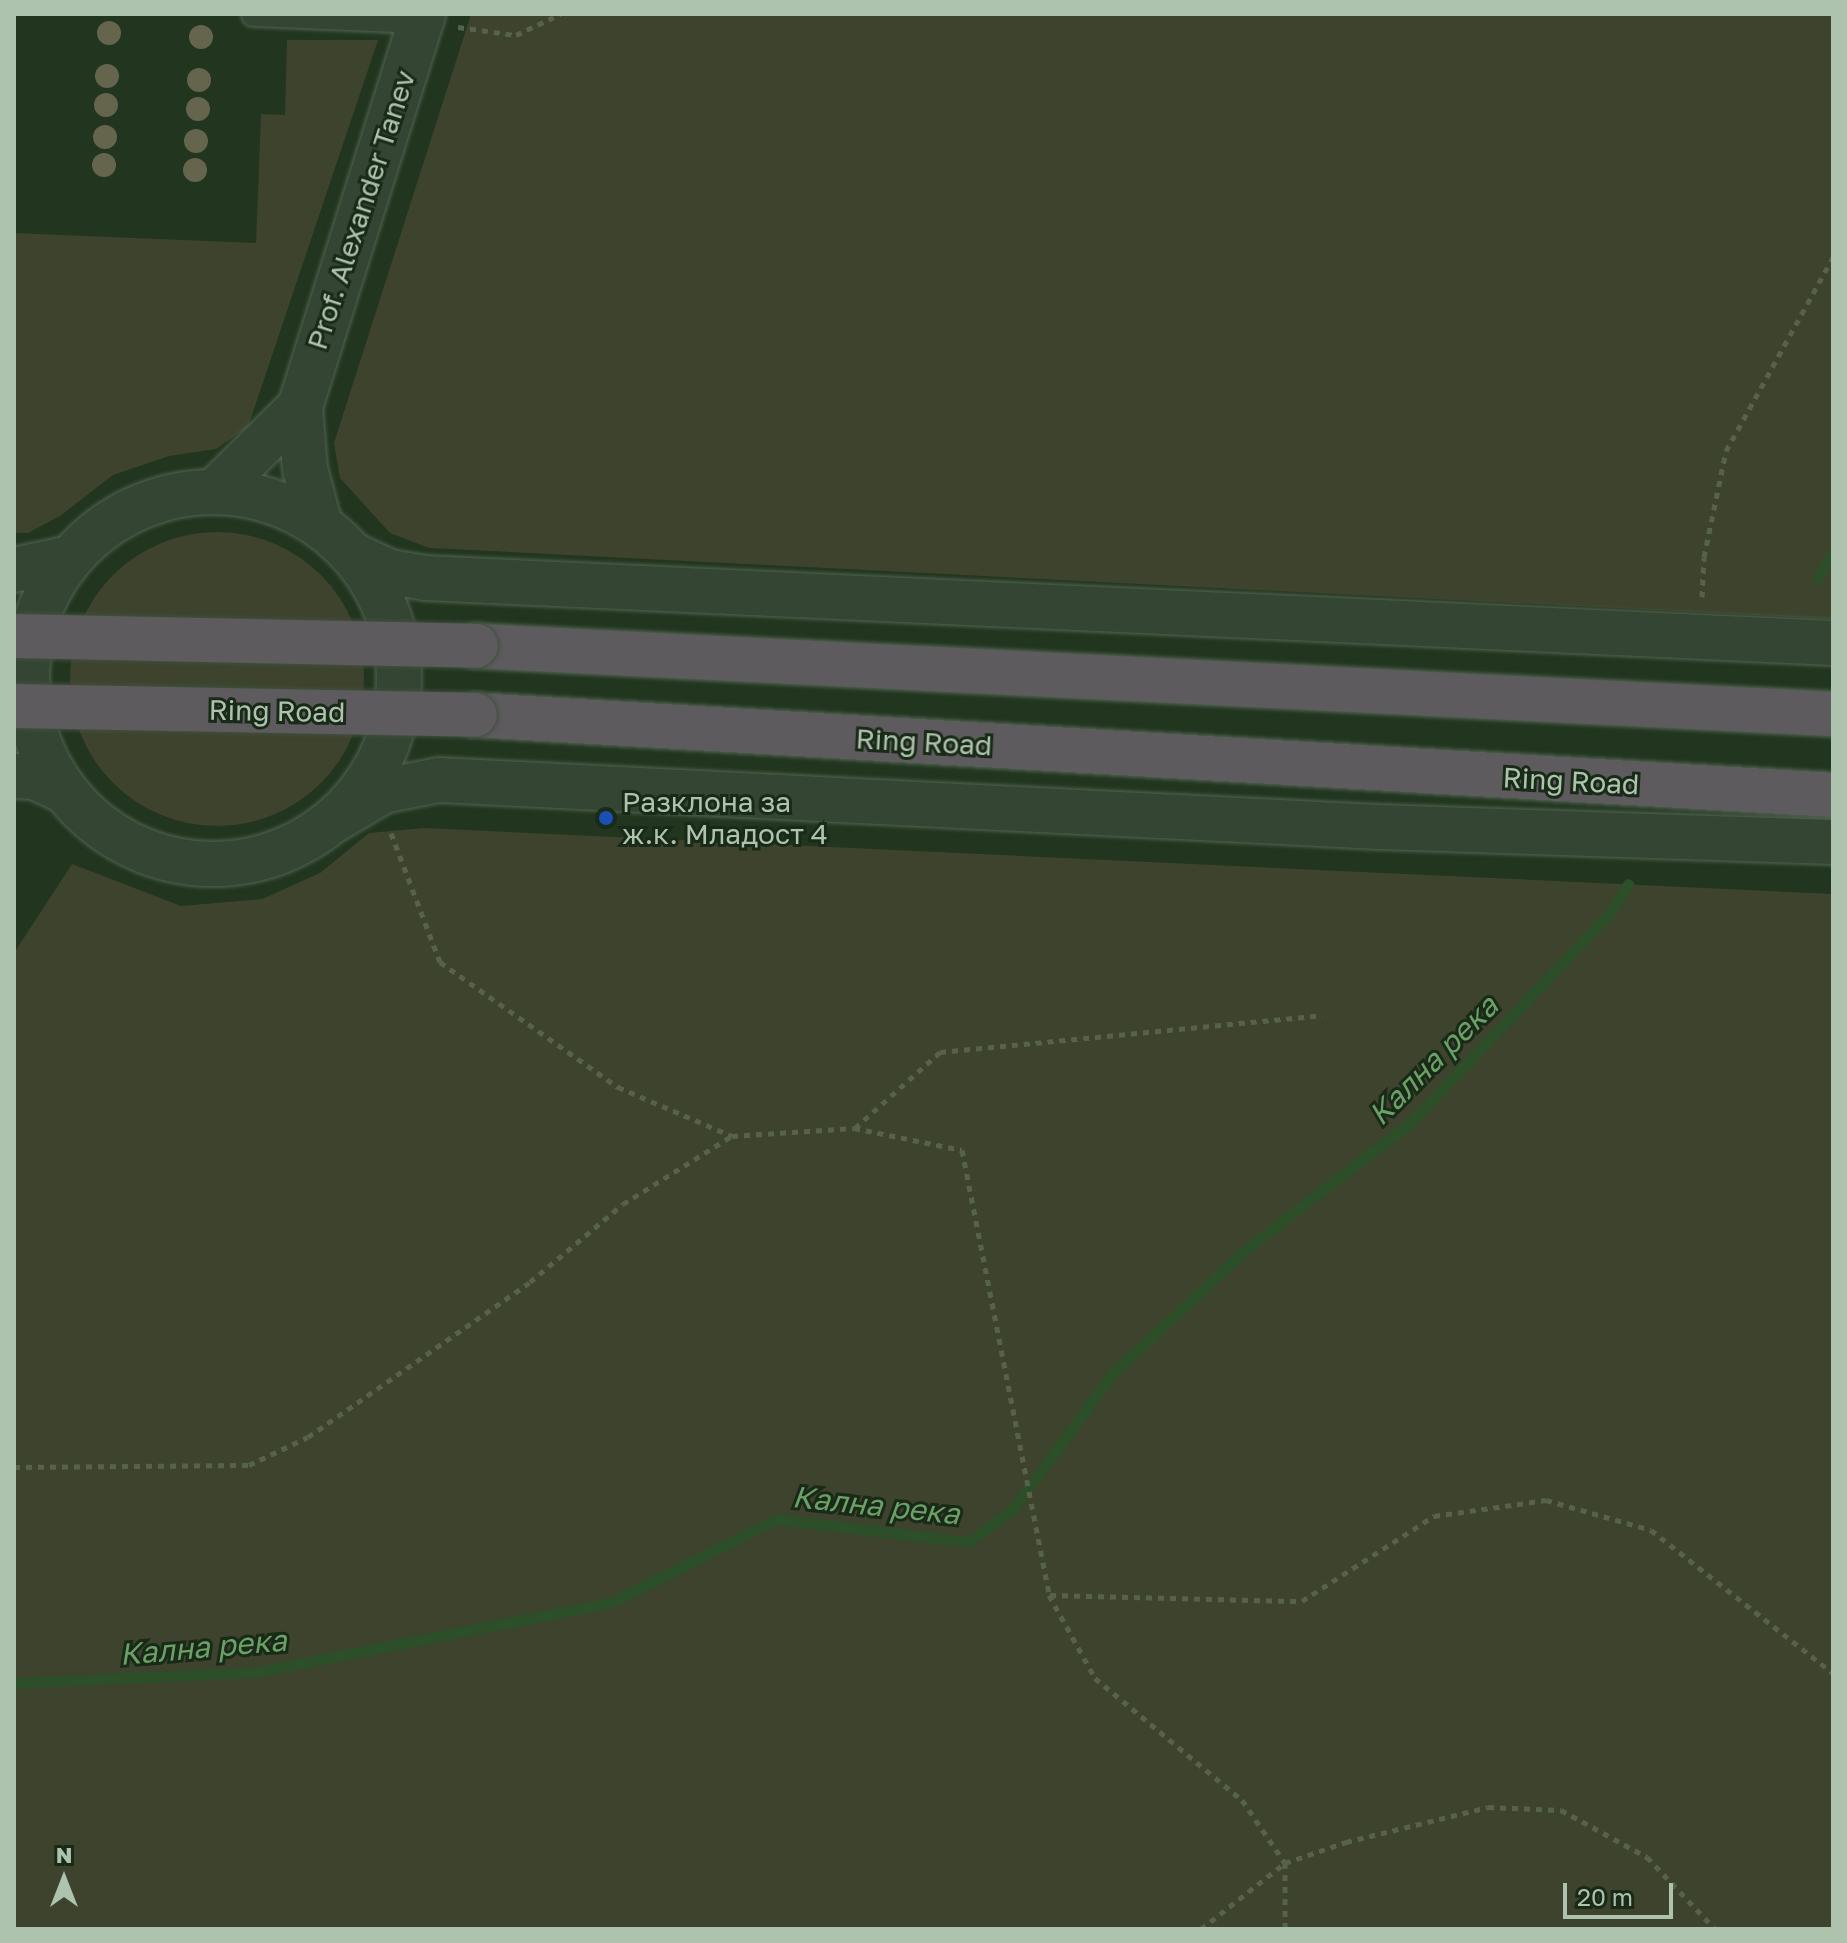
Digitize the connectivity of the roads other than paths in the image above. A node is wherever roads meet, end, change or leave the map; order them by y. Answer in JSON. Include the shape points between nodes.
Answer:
{"nodes":[{"id":1,"x":253,"y":15,"type":"edge"},
{"id":2,"x":422,"y":18,"type":"edge"},
{"id":3,"x":300,"y":407,"type":"junction"},
{"id":4,"x":214,"y":492,"type":"junction"},
{"id":5,"x":320,"y":525,"type":"junction"},
{"id":6,"x":355,"y":556,"type":"junction"},
{"id":7,"x":70,"y":558,"type":"junction"},
{"id":8,"x":14,"y":570,"type":"edge"},
{"id":9,"x":14,"y":636,"type":"edge"},
{"id":10,"x":1833,"y":643,"type":"edge"},
{"id":11,"x":14,"y":706,"type":"edge"},
{"id":12,"x":1833,"y":714,"type":"edge"},
{"id":13,"x":14,"y":776,"type":"edge"},
{"id":14,"x":65,"y":791,"type":"junction"},
{"id":15,"x":1833,"y":795,"type":"edge"},
{"id":16,"x":334,"y":820,"type":"junction"},
{"id":17,"x":1833,"y":842,"type":"edge"}],
"edges":[{"from":1,"to":2,"type":"lane"},
{"from":2,"to":3,"type":"street","name":"Prof. Alexander Tanev"},
{"from":3,"to":4,"type":"street","name":"Prof. Alexander Tanev"},
{"from":3,"to":5,"type":"street","name":"Prof. Alexander Tanev","via":[[305,469]]},
{"from":4,"to":5,"type":"street","via":[[252,496]]},
{"from":4,"to":7,"type":"street","via":[[150,503],[94,535]]},
{"from":5,"to":6,"type":"street"},
{"from":6,"to":10,"type":"street","via":[[389,572],[425,578]]},
{"from":6,"to":16,"type":"street","via":[[378,591],[393,630],[399,671],[396,713],[383,753],[363,789]]},
{"from":7,"to":8,"type":"street"},
{"from":7,"to":14,"type":"street","via":[[39,612],[27,673],[36,735]]},
{"from":9,"to":12,"type":"highway","bridge":true,"via":[[476,646]]},
{"from":11,"to":15,"type":"highway","name":"Ring Road","bridge":true,"via":[[475,715]]},
{"from":13,"to":14,"type":"street","via":[[34,777]]},
{"from":14,"to":16,"type":"street","name":"Ring Road","via":[[113,834],[175,860],[209,863],[275,853]]},
{"from":16,"to":17,"type":"street","name":"Ring Road","via":[[399,786],[439,780]]}]}
